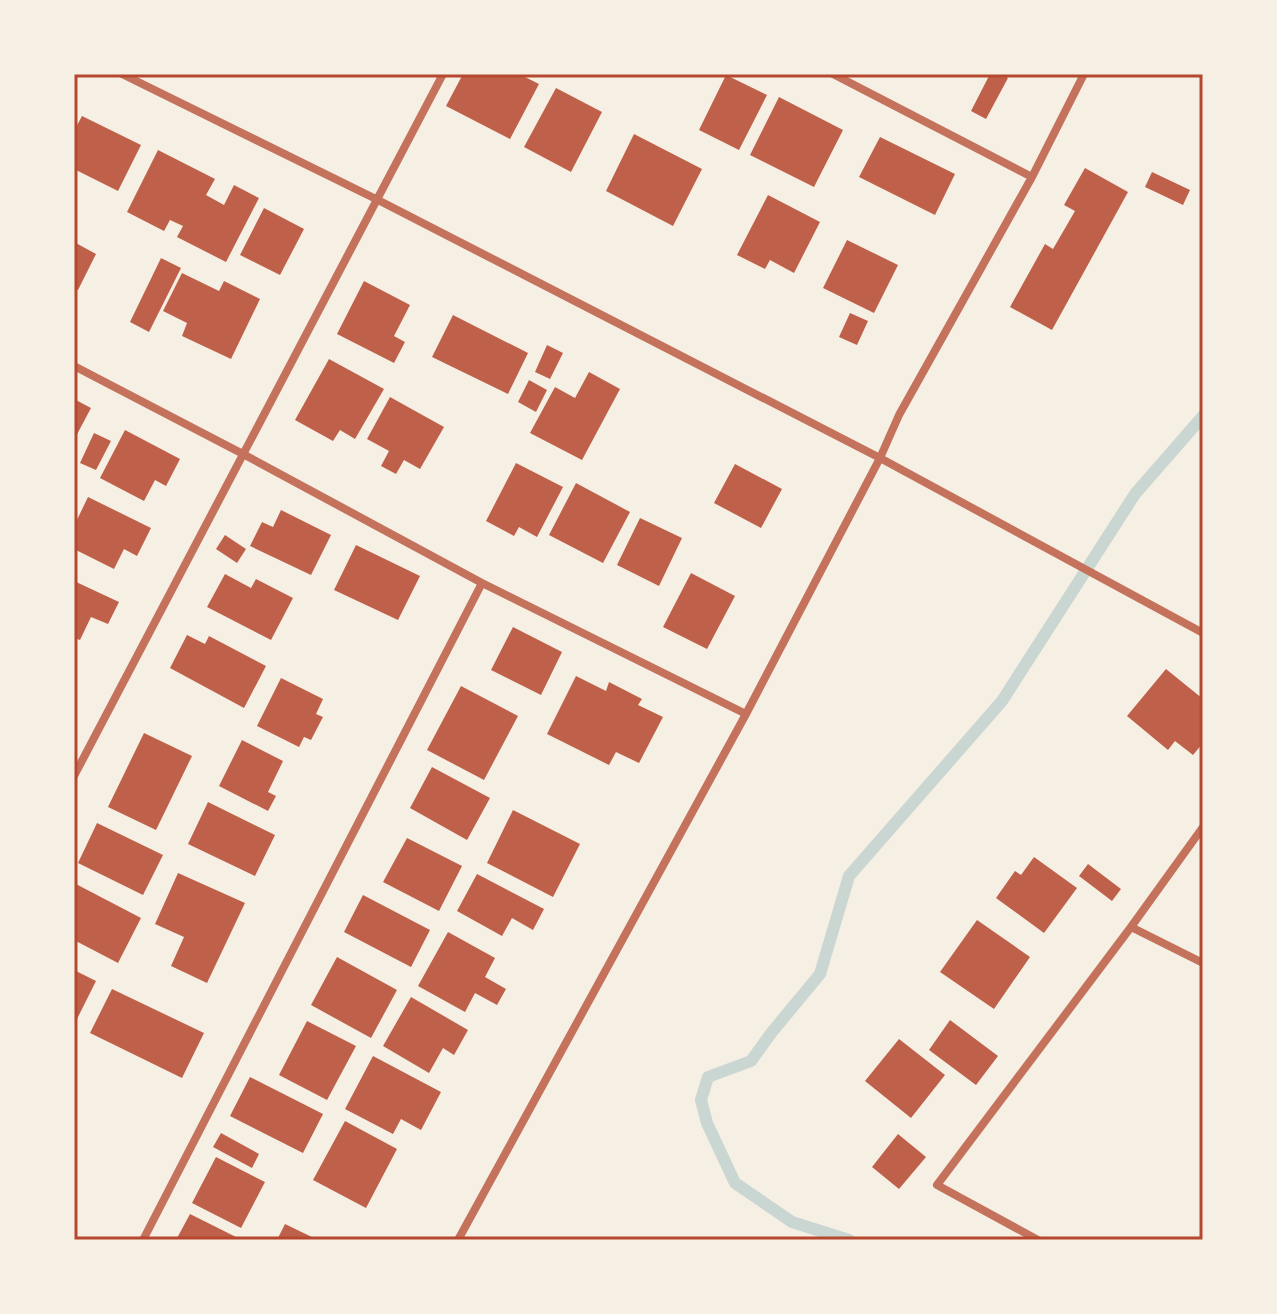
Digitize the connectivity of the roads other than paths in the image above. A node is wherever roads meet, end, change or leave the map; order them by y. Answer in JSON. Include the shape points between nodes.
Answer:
{"nodes":[{"id":1,"x":122,"y":74,"type":"edge"},
{"id":2,"x":443,"y":74,"type":"edge"},
{"id":3,"x":833,"y":74,"type":"edge"},
{"id":4,"x":1084,"y":74,"type":"edge"},
{"id":5,"x":1032,"y":177,"type":"junction"},
{"id":6,"x":378,"y":200,"type":"junction"},
{"id":7,"x":74,"y":366,"type":"edge"},
{"id":8,"x":243,"y":454,"type":"junction"},
{"id":9,"x":880,"y":458,"type":"junction"},
{"id":10,"x":482,"y":583,"type":"junction"},
{"id":11,"x":1203,"y":633,"type":"edge"},
{"id":12,"x":746,"y":714,"type":"junction"},
{"id":13,"x":74,"y":776,"type":"edge"},
{"id":14,"x":1203,"y":827,"type":"edge"},
{"id":15,"x":1131,"y":927,"type":"junction"},
{"id":16,"x":1203,"y":963,"type":"edge"},
{"id":17,"x":143,"y":1240,"type":"edge"},
{"id":18,"x":458,"y":1240,"type":"edge"},
{"id":19,"x":1038,"y":1240,"type":"edge"}],
"edges":[{"from":1,"to":6,"type":"street"},
{"from":2,"to":6,"type":"street"},
{"from":3,"to":5,"type":"street"},
{"from":4,"to":5,"type":"street"},
{"from":5,"to":9,"type":"street"},
{"from":6,"to":8,"type":"street"},
{"from":6,"to":9,"type":"street"},
{"from":7,"to":8,"type":"street"},
{"from":8,"to":10,"type":"street"},
{"from":8,"to":13,"type":"street"},
{"from":9,"to":11,"type":"street"},
{"from":9,"to":12,"type":"street"},
{"from":10,"to":12,"type":"street"},
{"from":10,"to":17,"type":"street"},
{"from":12,"to":18,"type":"street"},
{"from":14,"to":15,"type":"street"},
{"from":15,"to":16,"type":"street"},
{"from":15,"to":19,"type":"street","via":[[937,1185]]}]}
